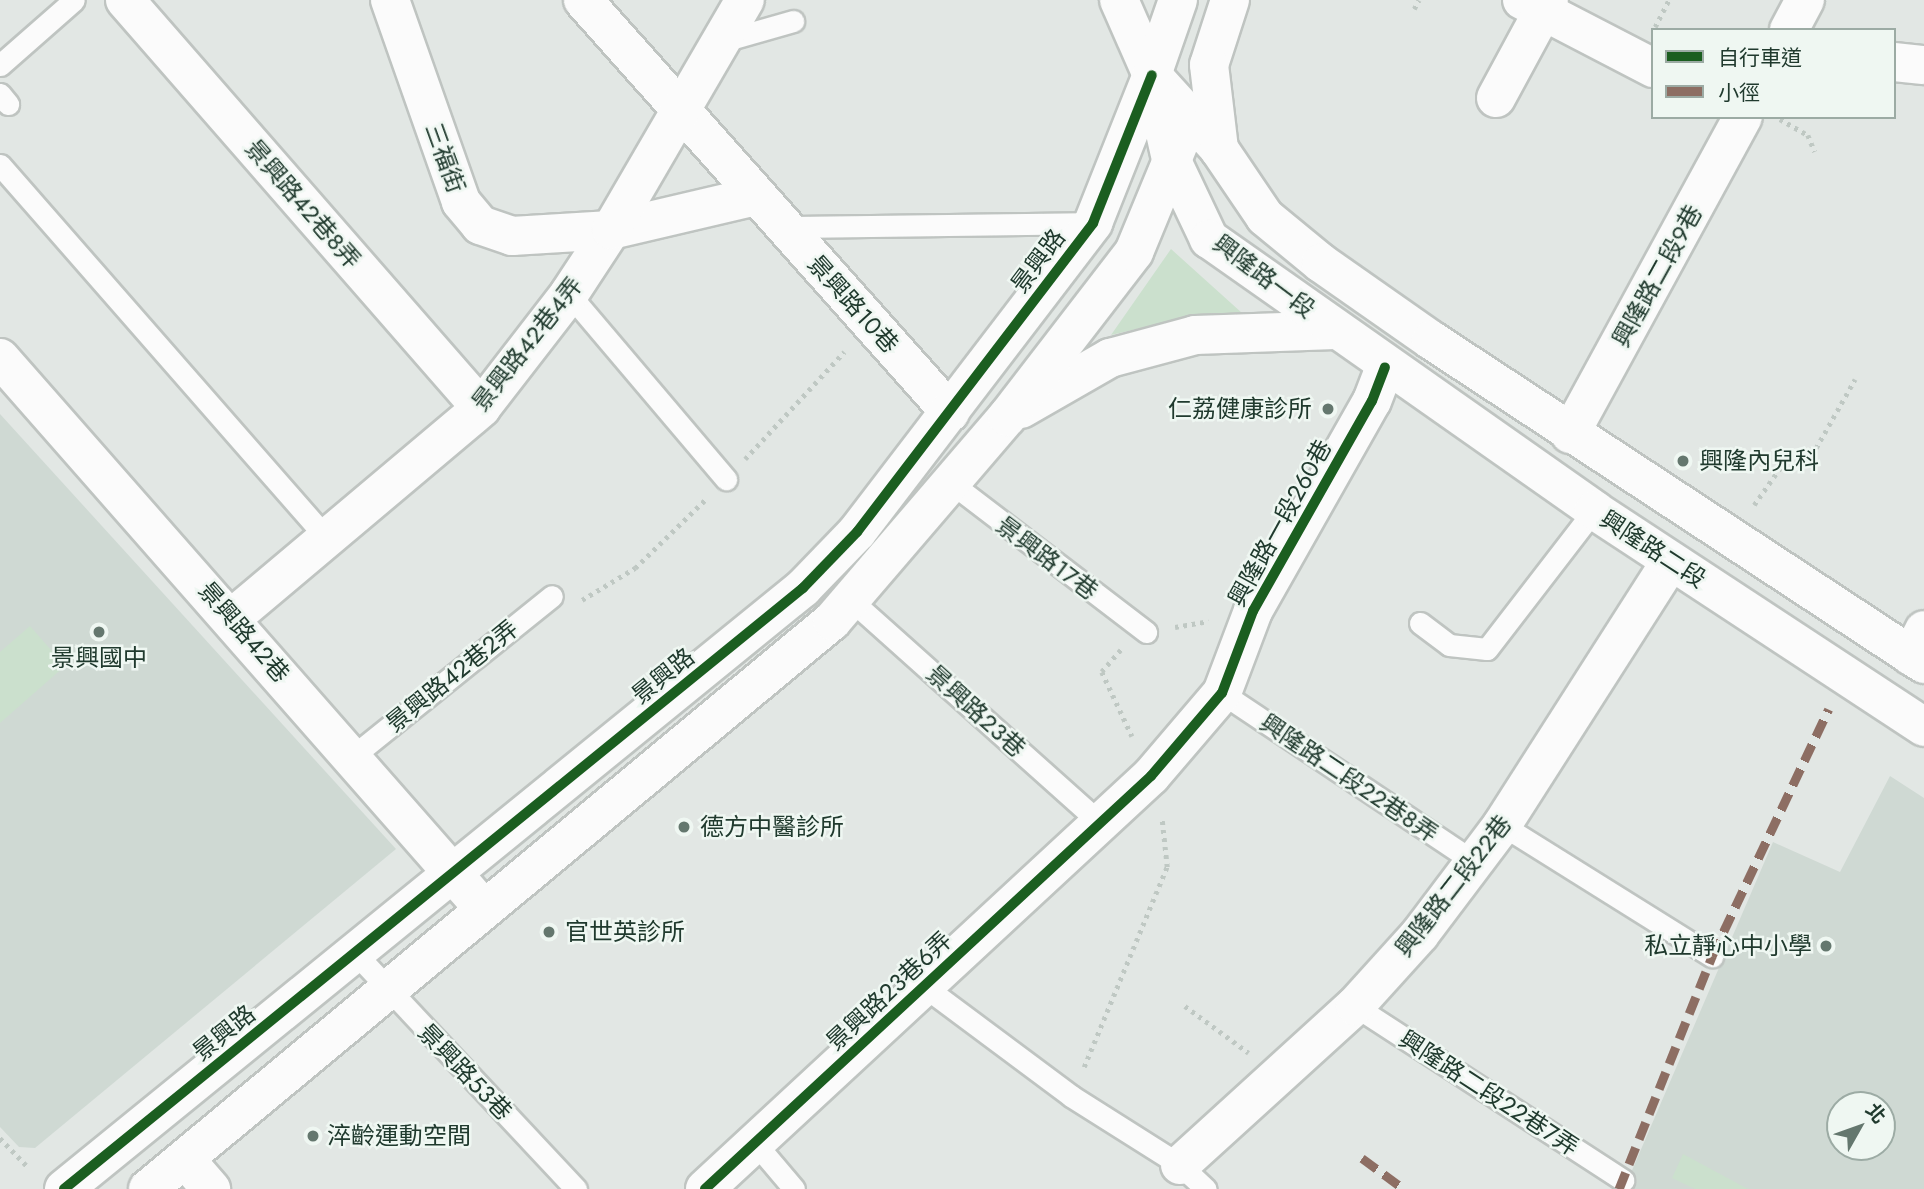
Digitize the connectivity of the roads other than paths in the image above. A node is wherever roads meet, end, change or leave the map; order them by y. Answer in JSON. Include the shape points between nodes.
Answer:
{"nodes":[{"id":1,"x":74,"y":0,"type":"edge"},
{"id":2,"x":125,"y":0,"type":"edge"},
{"id":3,"x":390,"y":0,"type":"edge"},
{"id":4,"x":583,"y":0,"type":"edge"},
{"id":5,"x":745,"y":0,"type":"edge"},
{"id":6,"x":1119,"y":0,"type":"edge"},
{"id":7,"x":1178,"y":0,"type":"edge"},
{"id":8,"x":1230,"y":0,"type":"edge"},
{"id":9,"x":1805,"y":0,"type":"edge"},
{"id":10,"x":1538,"y":4,"type":"edge"},
{"id":11,"x":793,"y":22,"type":"dead end"},
{"id":12,"x":1790,"y":28,"type":"edge"},
{"id":13,"x":723,"y":41,"type":"junction"},
{"id":14,"x":1896,"y":62,"type":"edge"},
{"id":15,"x":0,"y":65,"type":"edge"},
{"id":16,"x":1209,"y":65,"type":"junction"},
{"id":17,"x":1924,"y":65,"type":"edge"},
{"id":18,"x":1651,"y":67,"type":"edge"},
{"id":19,"x":1152,"y":75,"type":"junction"},
{"id":20,"x":1496,"y":98,"type":"dead end"},
{"id":21,"x":681,"y":110,"type":"junction"},
{"id":22,"x":1189,"y":119,"type":"junction"},
{"id":23,"x":1742,"y":119,"type":"edge"},
{"id":24,"x":1219,"y":149,"type":"junction"},
{"id":25,"x":1171,"y":159,"type":"junction"},
{"id":26,"x":0,"y":165,"type":"edge"},
{"id":27,"x":756,"y":196,"type":"junction"},
{"id":28,"x":1093,"y":223,"type":"junction"},
{"id":29,"x":784,"y":227,"type":"junction"},
{"id":30,"x":611,"y":230,"type":"junction"},
{"id":31,"x":569,"y":294,"type":"junction"},
{"id":32,"x":1335,"y":330,"type":"junction"},
{"id":33,"x":1431,"y":340,"type":"joint"},
{"id":34,"x":0,"y":358,"type":"edge"},
{"id":35,"x":1385,"y":367,"type":"junction"},
{"id":36,"x":481,"y":408,"type":"junction"},
{"id":37,"x":950,"y":412,"type":"junction"},
{"id":38,"x":1007,"y":417,"type":"junction"},
{"id":39,"x":1570,"y":434,"type":"junction"},
{"id":40,"x":726,"y":479,"type":"road end"},
{"id":41,"x":950,"y":482,"type":"junction"},
{"id":42,"x":1594,"y":509,"type":"junction"},
{"id":43,"x":327,"y":538,"type":"junction"},
{"id":44,"x":1671,"y":561,"type":"junction"},
{"id":45,"x":552,"y":596,"type":"road end"},
{"id":46,"x":852,"y":601,"type":"junction"},
{"id":47,"x":232,"y":618,"type":"junction"},
{"id":48,"x":1420,"y":623,"type":"dead end"},
{"id":49,"x":1146,"y":632,"type":"dead end"},
{"id":50,"x":1920,"y":650,"type":"edge"},
{"id":51,"x":1222,"y":693,"type":"junction"},
{"id":52,"x":1924,"y":727,"type":"edge"},
{"id":53,"x":353,"y":756,"type":"junction"},
{"id":54,"x":1099,"y":822,"type":"junction"},
{"id":55,"x":1502,"y":825,"type":"junction"},
{"id":56,"x":1476,"y":863,"type":"junction"},
{"id":57,"x":456,"y":875,"type":"junction"},
{"id":58,"x":484,"y":909,"type":"junction"},
{"id":59,"x":356,"y":954,"type":"junction"},
{"id":60,"x":1712,"y":956,"type":"dead end"},
{"id":61,"x":925,"y":987,"type":"junction"},
{"id":62,"x":389,"y":991,"type":"junction"},
{"id":63,"x":1355,"y":1006,"type":"junction"},
{"id":64,"x":755,"y":1144,"type":"junction"},
{"id":65,"x":185,"y":1159,"type":"junction"},
{"id":66,"x":1193,"y":1177,"type":"edge"},
{"id":67,"x":1623,"y":1180,"type":"dead end"},
{"id":68,"x":64,"y":1189,"type":"edge"},
{"id":69,"x":148,"y":1189,"type":"edge"},
{"id":70,"x":211,"y":1189,"type":"edge"},
{"id":71,"x":576,"y":1189,"type":"edge"},
{"id":72,"x":705,"y":1189,"type":"edge"},
{"id":73,"x":794,"y":1189,"type":"edge"}],
"edges":[{"from":1,"to":15,"type":"lane"},
{"from":2,"to":36,"type":"street","name":"景興路42巷8弄"},
{"from":3,"to":30,"type":"street","name":"三福街","via":[[461,202],[480,225],[512,236]]},
{"from":4,"to":21,"type":"street"},
{"from":5,"to":13,"type":"street","name":"景興路42巷4弄"},
{"from":6,"to":19,"type":"street"},
{"from":7,"to":19,"type":"street"},
{"from":8,"to":16,"type":"street","name":"興隆路一段"},
{"from":9,"to":12,"type":"street"},
{"from":10,"to":18,"type":"street"},
{"from":10,"to":20,"type":"street"},
{"from":11,"to":13,"type":"lane"},
{"from":13,"to":21,"type":"street","name":"景興路42巷4弄"},
{"from":14,"to":17,"type":"street"},
{"from":16,"to":22,"type":"street"},
{"from":16,"to":24,"type":"street","name":"興隆路一段"},
{"from":19,"to":22,"type":"street"},
{"from":19,"to":25,"type":"street","name":"興隆路一段"},
{"from":19,"to":28,"type":"street","name":"景興路"},
{"from":21,"to":27,"type":"street","name":"景興路10巷"},
{"from":21,"to":30,"type":"street","name":"景興路42巷4弄"},
{"from":22,"to":24,"type":"street"},
{"from":22,"to":25,"type":"street"},
{"from":23,"to":39,"type":"street","name":"興隆路二段9巷"},
{"from":24,"to":33,"type":"street","name":"興隆路一段","via":[[1265,217],[1321,263]]},
{"from":25,"to":32,"type":"street","name":"興隆路一段","via":[[1209,239]]},
{"from":25,"to":38,"type":"street","via":[[1134,252]]},
{"from":26,"to":43,"type":"lane"},
{"from":27,"to":29,"type":"street","name":"景興路10巷"},
{"from":27,"to":30,"type":"street"},
{"from":28,"to":29,"type":"lane"},
{"from":28,"to":37,"type":"street","name":"景興路"},
{"from":29,"to":37,"type":"street","name":"景興路10巷"},
{"from":30,"to":31,"type":"street","name":"景興路42巷4弄"},
{"from":31,"to":36,"type":"street","name":"景興路42巷4弄"},
{"from":31,"to":40,"type":"lane"},
{"from":32,"to":35,"type":"street","name":"興隆路一段"},
{"from":32,"to":38,"type":"street","via":[[1195,335],[1110,358]]},
{"from":33,"to":39,"type":"street","name":"興隆路二段"},
{"from":34,"to":47,"type":"street","name":"景興路42巷"},
{"from":35,"to":42,"type":"street","name":"興隆路二段"},
{"from":35,"to":51,"type":"street","name":"興隆路一段260巷","via":[[1372,401],[1253,611]]},
{"from":36,"to":43,"type":"street","name":"景興路42巷4弄"},
{"from":37,"to":57,"type":"street","name":"景興路","via":[[857,532],[803,588]]},
{"from":38,"to":41,"type":"street"},
{"from":39,"to":50,"type":"street","name":"興隆路二段"},
{"from":41,"to":46,"type":"street"},
{"from":41,"to":49,"type":"lane","name":"景興路17巷"},
{"from":42,"to":44,"type":"street","name":"興隆路二段"},
{"from":42,"to":48,"type":"lane","via":[[1487,649],[1449,645]]},
{"from":43,"to":47,"type":"street","name":"景興路42巷4弄"},
{"from":44,"to":52,"type":"street","name":"興隆路二段"},
{"from":44,"to":55,"type":"street","name":"興隆路二段22巷"},
{"from":45,"to":53,"type":"lane","name":"景興路42巷2弄"},
{"from":46,"to":54,"type":"lane","name":"景興路23巷"},
{"from":46,"to":58,"type":"street"},
{"from":47,"to":53,"type":"street","name":"景興路42巷"},
{"from":51,"to":54,"type":"street","name":"興隆路一段260巷","via":[[1151,776]]},
{"from":51,"to":56,"type":"lane","name":"興隆路二段22巷8弄"},
{"from":53,"to":57,"type":"street","name":"景興路42巷"},
{"from":54,"to":61,"type":"street","name":"景興路23巷6弄"},
{"from":55,"to":56,"type":"street","name":"興隆路二段22巷"},
{"from":55,"to":60,"type":"lane"},
{"from":56,"to":63,"type":"street","name":"興隆路二段22巷"},
{"from":57,"to":58,"type":"street","name":"景興路42巷"},
{"from":57,"to":59,"type":"street","name":"景興路"},
{"from":58,"to":62,"type":"street"},
{"from":59,"to":62,"type":"lane","name":"景興路53巷"},
{"from":59,"to":68,"type":"street","name":"景興路"},
{"from":61,"to":64,"type":"street","name":"景興路23巷6弄"},
{"from":61,"to":66,"type":"lane","name":"景興路23巷6弄","via":[[1071,1096]]},
{"from":62,"to":65,"type":"street"},
{"from":62,"to":71,"type":"lane","name":"景興路53巷"},
{"from":63,"to":66,"type":"street","name":"興隆路二段22巷","via":[[1281,1076]]},
{"from":63,"to":67,"type":"lane","name":"興隆路二段22巷7弄"},
{"from":64,"to":72,"type":"street","name":"景興路23巷6弄"},
{"from":64,"to":73,"type":"lane"},
{"from":65,"to":69,"type":"street"},
{"from":65,"to":70,"type":"street"}]}
